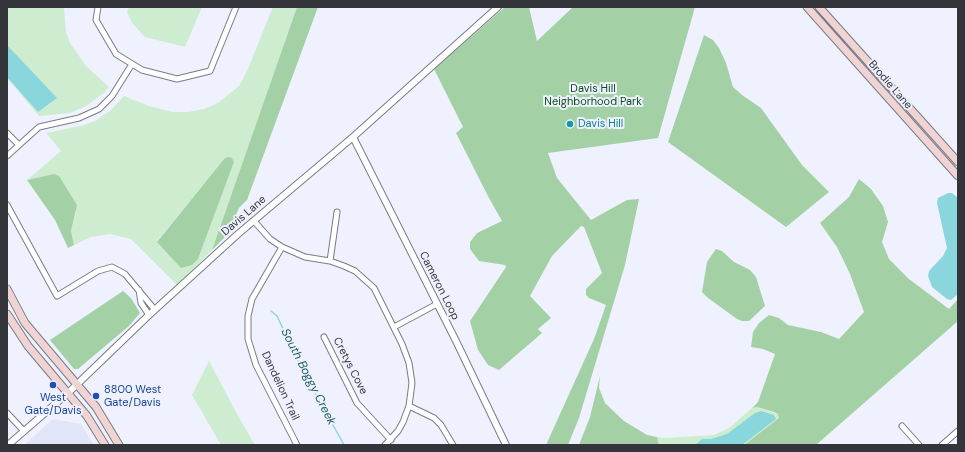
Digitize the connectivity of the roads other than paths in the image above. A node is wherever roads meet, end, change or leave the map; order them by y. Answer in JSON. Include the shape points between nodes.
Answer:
{"nodes":[{"id":1,"x":98,"y":7,"type":"edge"},
{"id":2,"x":236,"y":7,"type":"edge"},
{"id":3,"x":498,"y":7,"type":"edge"},
{"id":4,"x":807,"y":7,"type":"edge"},
{"id":5,"x":820,"y":7,"type":"edge"},
{"id":6,"x":132,"y":64,"type":"junction"},
{"id":7,"x":7,"y":133,"type":"edge"},
{"id":8,"x":352,"y":137,"type":"junction"},
{"id":9,"x":19,"y":145,"type":"junction"},
{"id":10,"x":7,"y":156,"type":"edge"},
{"id":11,"x":958,"y":162,"type":"edge"},
{"id":12,"x":958,"y":176,"type":"edge"},
{"id":13,"x":7,"y":205,"type":"edge"},
{"id":14,"x":338,"y":212,"type":"dead end"},
{"id":15,"x":254,"y":221,"type":"junction"},
{"id":16,"x":282,"y":247,"type":"junction"},
{"id":17,"x":330,"y":261,"type":"junction"},
{"id":18,"x":7,"y":290,"type":"edge"},
{"id":19,"x":139,"y":290,"type":"junction"},
{"id":20,"x":437,"y":304,"type":"junction"},
{"id":21,"x":155,"y":310,"type":"junction"},
{"id":22,"x":7,"y":314,"type":"edge"},
{"id":23,"x":149,"y":315,"type":"junction"},
{"id":24,"x":9,"y":325,"type":"edge"},
{"id":25,"x":394,"y":327,"type":"junction"},
{"id":26,"x":324,"y":337,"type":"dead end"},
{"id":27,"x":77,"y":384,"type":"junction"},
{"id":28,"x":68,"y":393,"type":"junction"},
{"id":29,"x":409,"y":406,"type":"junction"},
{"id":30,"x":7,"y":413,"type":"edge"},
{"id":31,"x":902,"y":426,"type":"dead end"},
{"id":32,"x":24,"y":431,"type":"junction"},
{"id":33,"x":958,"y":431,"type":"edge"},
{"id":34,"x":391,"y":440,"type":"junction"},
{"id":35,"x":8,"y":445,"type":"edge"},
{"id":36,"x":105,"y":445,"type":"edge"},
{"id":37,"x":119,"y":445,"type":"edge"},
{"id":38,"x":297,"y":445,"type":"edge"},
{"id":39,"x":385,"y":445,"type":"edge"},
{"id":40,"x":453,"y":445,"type":"edge"},
{"id":41,"x":506,"y":445,"type":"edge"},
{"id":42,"x":919,"y":445,"type":"edge"},
{"id":43,"x":942,"y":445,"type":"edge"}],
"edges":[{"from":1,"to":6,"type":"street","via":[[96,20],[113,49],[116,54]]},
{"from":2,"to":6,"type":"street","via":[[210,71],[177,79],[142,70]]},
{"from":3,"to":8,"type":"street","name":"Davis Lane"},
{"from":4,"to":12,"type":"main road","name":"Brodie Lane"},
{"from":5,"to":11,"type":"main road","name":"Brodie Lane"},
{"from":6,"to":9,"type":"street","via":[[112,96],[99,109],[79,118],[39,127]]},
{"from":7,"to":9,"type":"street"},
{"from":8,"to":15,"type":"street","name":"Davis Lane"},
{"from":8,"to":20,"type":"street","name":"Cameron Loop"},
{"from":9,"to":10,"type":"street"},
{"from":13,"to":19,"type":"street","via":[[57,296],[108,267],[120,270]]},
{"from":14,"to":17,"type":"street"},
{"from":15,"to":16,"type":"street","via":[[270,239]]},
{"from":15,"to":21,"type":"street","name":"Davis Lane"},
{"from":16,"to":17,"type":"street","via":[[305,257]]},
{"from":16,"to":38,"type":"street","name":"Dandelion Trail","via":[[252,299],[248,316],[248,339],[256,365]]},
{"from":17,"to":25,"type":"street","via":[[355,271],[374,288]]},
{"from":18,"to":27,"type":"main road","via":[[26,323]]},
{"from":19,"to":21,"type":"street"},
{"from":19,"to":23,"type":"street","via":[[141,303]]},
{"from":20,"to":25,"type":"street"},
{"from":20,"to":41,"type":"street","name":"Cameron Loop"},
{"from":21,"to":23,"type":"street","name":"Davis Lane"},
{"from":22,"to":24,"type":"main road"},
{"from":23,"to":27,"type":"street","name":"Davis Lane"},
{"from":24,"to":28,"type":"main road"},
{"from":25,"to":29,"type":"street","via":[[411,373],[412,394]]},
{"from":26,"to":34,"type":"street","name":"Cretys Cove","via":[[357,403]]},
{"from":27,"to":28,"type":"street","name":"Davis Lane"},
{"from":27,"to":37,"type":"main road","via":[[96,407]]},
{"from":28,"to":32,"type":"street","name":"Davis Lane"},
{"from":28,"to":36,"type":"main road","via":[[87,416]]},
{"from":29,"to":34,"type":"street","via":[[403,422]]},
{"from":29,"to":40,"type":"street","via":[[434,418]]},
{"from":30,"to":32,"type":"street"},
{"from":31,"to":42,"type":"street"},
{"from":32,"to":35,"type":"street","name":"Davis Lane"},
{"from":33,"to":43,"type":"street"},
{"from":34,"to":39,"type":"street"}]}
